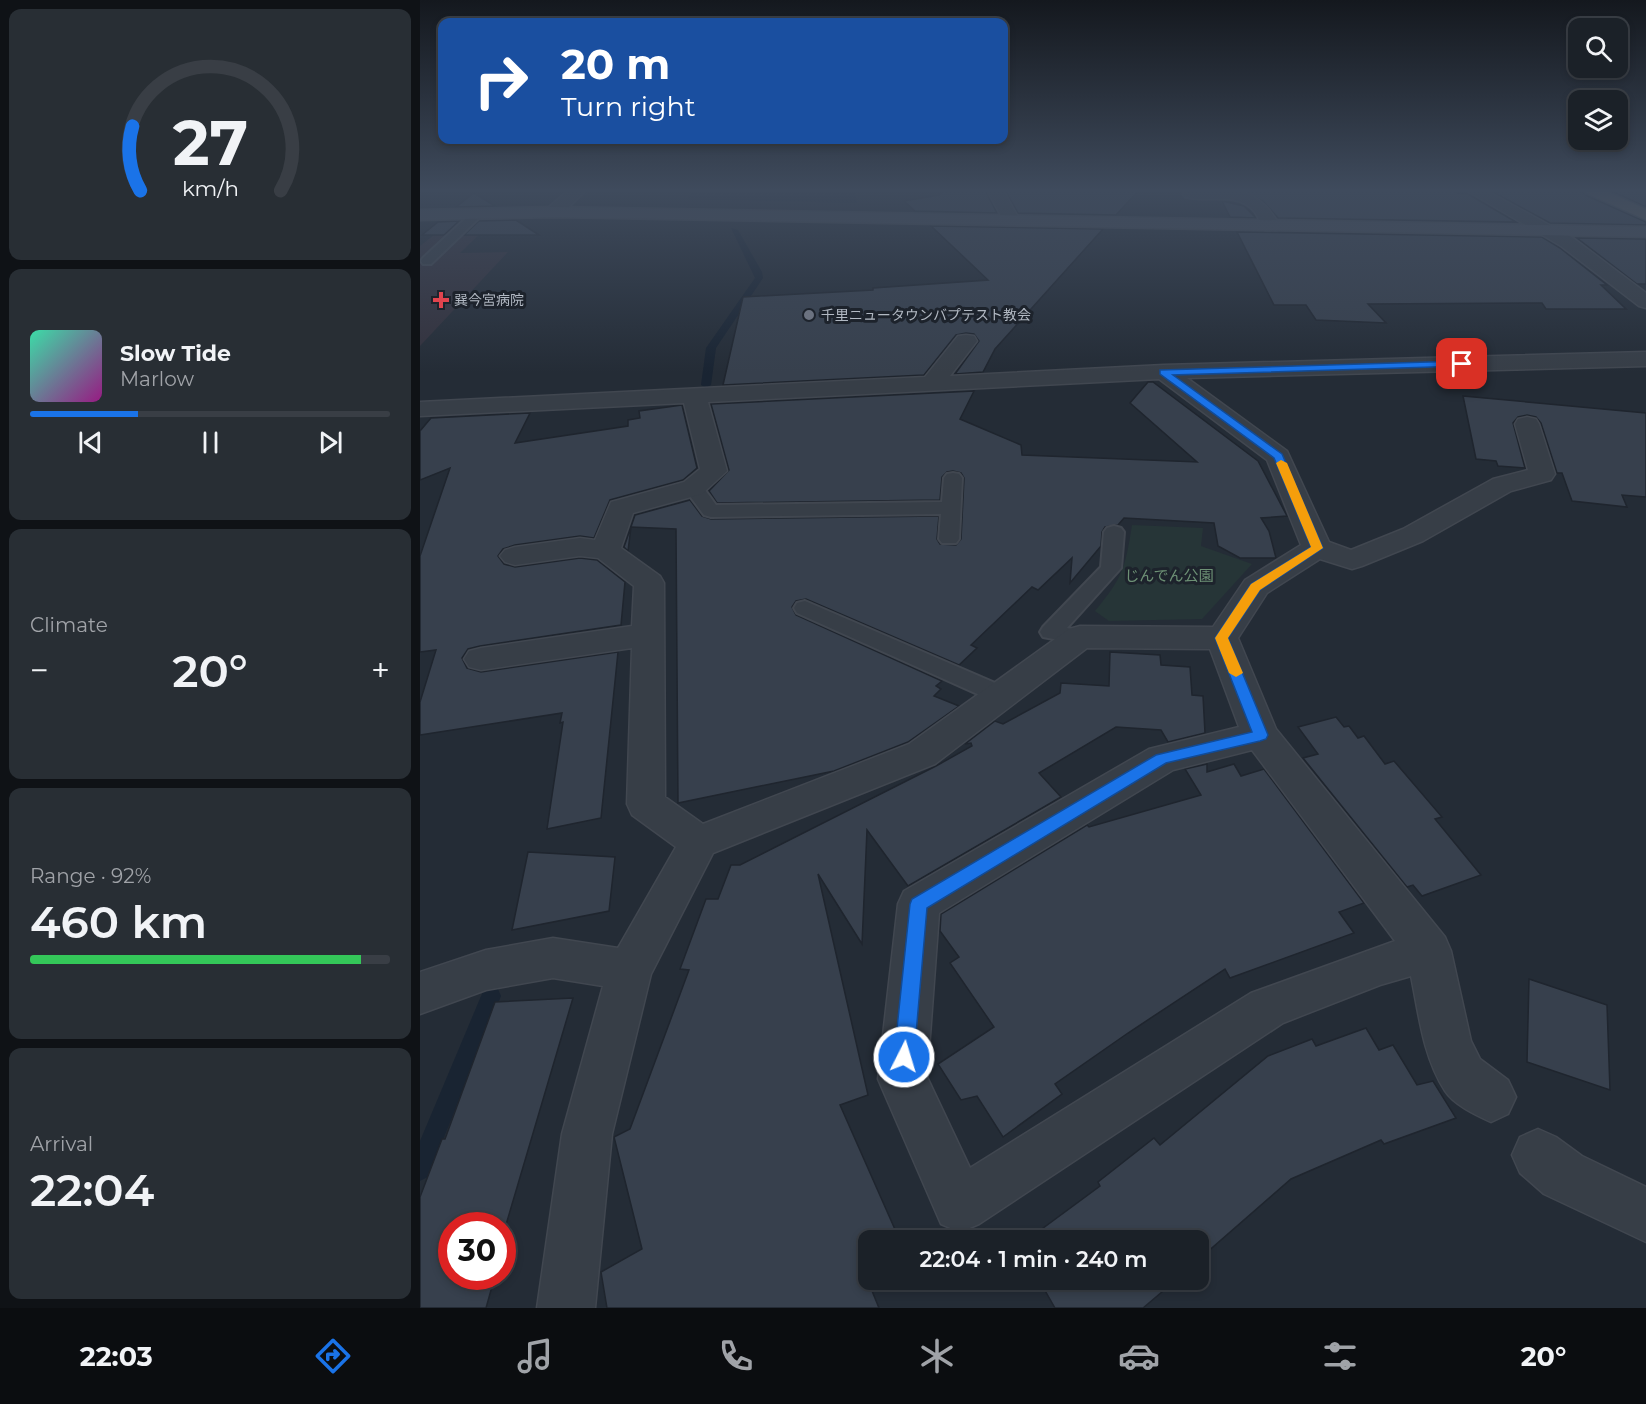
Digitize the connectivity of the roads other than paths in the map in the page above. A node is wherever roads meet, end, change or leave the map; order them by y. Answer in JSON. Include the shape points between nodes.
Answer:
{"nodes":[{"id":1,"x":438,"y":251,"type":"edge"},
{"id":2,"x":1579,"y":251,"type":"edge"},
{"id":3,"x":427,"y":261,"type":"dead end"},
{"id":4,"x":1646,"y":302,"type":"edge"},
{"id":5,"x":966,"y":341,"type":"dead end"},
{"id":6,"x":1646,"y":359,"type":"edge"},
{"id":7,"x":1164,"y":372,"type":"junction"},
{"id":8,"x":932,"y":383,"type":"junction"},
{"id":9,"x":694,"y":395,"type":"junction"},
{"id":10,"x":420,"y":409,"type":"edge"},
{"id":11,"x":1527,"y":424,"type":"dead end"},
{"id":12,"x":953,"y":478,"type":"dead end"},
{"id":13,"x":693,"y":488,"type":"junction"},
{"id":14,"x":950,"y":508,"type":"junction"},
{"id":15,"x":1114,"y":532,"type":"dead end"},
{"id":16,"x":949,"y":539,"type":"dead end"},
{"id":17,"x":1317,"y":548,"type":"junction"},
{"id":18,"x":606,"y":550,"type":"junction"},
{"id":19,"x":515,"y":556,"type":"dead end"},
{"id":20,"x":805,"y":608,"type":"dead end"},
{"id":21,"x":646,"y":635,"type":"junction"},
{"id":22,"x":1080,"y":637,"type":"junction"},
{"id":23,"x":1222,"y":638,"type":"junction"},
{"id":24,"x":481,"y":659,"type":"dead end"},
{"id":25,"x":1001,"y":695,"type":"junction"},
{"id":26,"x":1260,"y":735,"type":"junction"},
{"id":27,"x":699,"y":842,"type":"junction"},
{"id":28,"x":1429,"y":951,"type":"junction"},
{"id":29,"x":629,"y":971,"type":"junction"},
{"id":30,"x":420,"y":993,"type":"edge"},
{"id":31,"x":1491,"y":1097,"type":"dead end"},
{"id":32,"x":1538,"y":1155,"type":"dead end"},
{"id":33,"x":1646,"y":1215,"type":"edge"},
{"id":34,"x":566,"y":1308,"type":"edge"}],
"edges":[{"from":1,"to":3,"type":"lane"},
{"from":2,"to":4,"type":"street"},
{"from":5,"to":8,"type":"street"},
{"from":6,"to":7,"type":"street"},
{"from":7,"to":8,"type":"street"},
{"from":7,"to":17,"type":"street","via":[[1278,456]]},
{"from":8,"to":9,"type":"street"},
{"from":9,"to":10,"type":"street"},
{"from":9,"to":13,"type":"street","via":[[714,471]]},
{"from":11,"to":17,"type":"street","via":[[1542,474],[1502,485],[1413,535],[1352,560]]},
{"from":12,"to":14,"type":"lane"},
{"from":13,"to":14,"type":"lane","via":[[711,512]]},
{"from":13,"to":18,"type":"street","via":[[621,508]]},
{"from":14,"to":16,"type":"lane"},
{"from":15,"to":22,"type":"lane","via":[[1111,568],[1051,632]]},
{"from":17,"to":23,"type":"street","via":[[1256,587]]},
{"from":18,"to":19,"type":"street","via":[[580,547]]},
{"from":18,"to":21,"type":"street","via":[[649,583]]},
{"from":20,"to":25,"type":"lane"},
{"from":21,"to":24,"type":"street"},
{"from":21,"to":27,"type":"street","via":[[646,804]]},
{"from":22,"to":23,"type":"street"},
{"from":22,"to":25,"type":"street"},
{"from":23,"to":26,"type":"street"},
{"from":25,"to":27,"type":"street","via":[[921,754]]},
{"from":26,"to":28,"type":"street"},
{"from":26,"to":28,"type":"street","via":[[1162,759],[918,904],[902,1079],[960,1205],[1267,1008],[1377,966]]},
{"from":27,"to":29,"type":"street"},
{"from":28,"to":31,"type":"street","via":[[1448,1046],[1463,1076]]},
{"from":29,"to":30,"type":"street","via":[[554,958],[486,970]]},
{"from":29,"to":34,"type":"street","via":[[587,1134]]},
{"from":32,"to":33,"type":"street","via":[[1563,1176]]}]}
